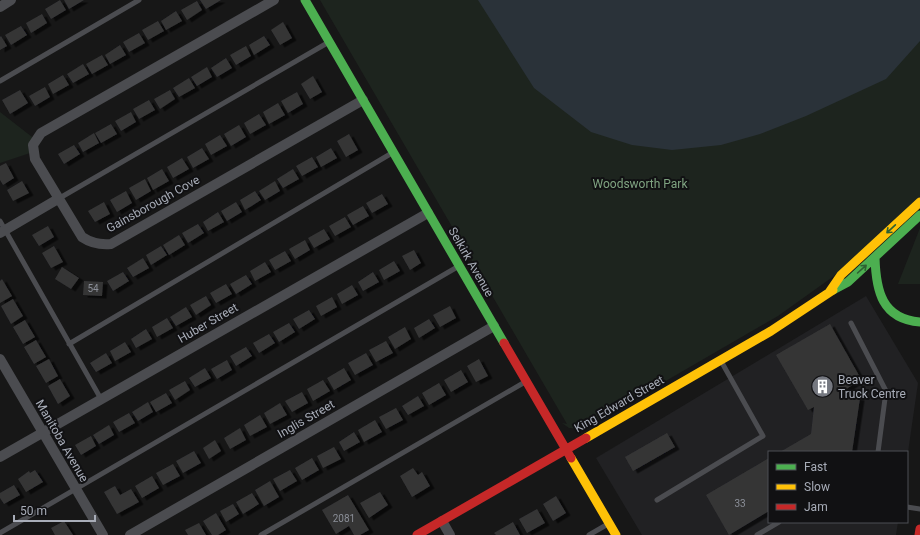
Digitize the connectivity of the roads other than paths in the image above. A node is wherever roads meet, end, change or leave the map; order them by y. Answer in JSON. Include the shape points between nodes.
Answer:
{"nodes":[{"id":1,"x":11,"y":0,"type":"edge"},
{"id":2,"x":139,"y":0,"type":"edge"},
{"id":3,"x":274,"y":0,"type":"edge"},
{"id":4,"x":305,"y":0,"type":"edge"},
{"id":5,"x":0,"y":6,"type":"edge"},
{"id":6,"x":329,"y":41,"type":"junction"},
{"id":7,"x":0,"y":81,"type":"edge"},
{"id":8,"x":363,"y":100,"type":"junction"},
{"id":9,"x":393,"y":152,"type":"junction"},
{"id":10,"x":58,"y":199,"type":"junction"},
{"id":11,"x":920,"y":202,"type":"edge"},
{"id":12,"x":428,"y":212,"type":"junction"},
{"id":13,"x":920,"y":215,"type":"edge"},
{"id":14,"x":2,"y":228,"type":"edge"},
{"id":15,"x":875,"y":258,"type":"junction"},
{"id":16,"x":460,"y":266,"type":"junction"},
{"id":17,"x":830,"y":291,"type":"junction"},
{"id":18,"x":920,"y":322,"type":"edge"},
{"id":19,"x":851,"y":323,"type":"dead end"},
{"id":20,"x":494,"y":326,"type":"junction"},
{"id":21,"x":69,"y":344,"type":"junction"},
{"id":22,"x":0,"y":359,"type":"edge"},
{"id":23,"x":720,"y":360,"type":"junction"},
{"id":24,"x":526,"y":381,"type":"junction"},
{"id":25,"x":101,"y":399,"type":"junction"},
{"id":26,"x":42,"y":433,"type":"junction"},
{"id":27,"x":565,"y":449,"type":"junction"},
{"id":28,"x":878,"y":451,"type":"edge"},
{"id":29,"x":0,"y":457,"type":"edge"},
{"id":30,"x":75,"y":490,"type":"junction"},
{"id":31,"x":657,"y":500,"type":"dead end"},
{"id":32,"x":908,"y":507,"type":"edge"},
{"id":33,"x":920,"y":508,"type":"edge"},
{"id":34,"x":442,"y":521,"type":"junction"},
{"id":35,"x":777,"y":523,"type":"edge"},
{"id":36,"x":609,"y":524,"type":"junction"},
{"id":37,"x":920,"y":529,"type":"edge"},
{"id":38,"x":0,"y":533,"type":"edge"},
{"id":39,"x":103,"y":535,"type":"edge"},
{"id":40,"x":130,"y":535,"type":"edge"},
{"id":41,"x":261,"y":535,"type":"edge"},
{"id":42,"x":417,"y":535,"type":"edge"},
{"id":43,"x":450,"y":535,"type":"edge"},
{"id":44,"x":589,"y":535,"type":"edge"},
{"id":45,"x":616,"y":535,"type":"edge"},
{"id":46,"x":757,"y":535,"type":"edge"},
{"id":47,"x":919,"y":535,"type":"edge"}],
"edges":[{"from":1,"to":5,"type":"street"},
{"from":2,"to":7,"type":"lane"},
{"from":3,"to":10,"type":"street","name":"Gainsborough Cove","via":[[41,133],[33,145],[33,152]]},
{"from":4,"to":6,"type":"street","name":"Selkirk Avenue"},
{"from":6,"to":8,"type":"street","name":"Selkirk Avenue"},
{"from":6,"to":10,"type":"lane"},
{"from":8,"to":9,"type":"street","name":"Selkirk Avenue"},
{"from":8,"to":10,"type":"street","name":"Gainsborough Cove","via":[[112,244],[89,241],[82,237]]},
{"from":9,"to":12,"type":"street","name":"Selkirk Avenue"},
{"from":9,"to":21,"type":"lane"},
{"from":10,"to":14,"type":"street"},
{"from":11,"to":17,"type":"street","name":"King Edward Street","one_way":true,"via":[[841,274]]},
{"from":12,"to":16,"type":"street","name":"Selkirk Avenue"},
{"from":12,"to":25,"type":"street","name":"Huber Street"},
{"from":13,"to":15,"type":"street","name":"King Edward Street"},
{"from":14,"to":21,"type":"lane"},
{"from":17,"to":15,"type":"street","name":"King Edward Street","one_way":true,"via":[[848,282]]},
{"from":15,"to":18,"type":"street","via":[[878,289],[887,307],[904,320],[911,323]]},
{"from":16,"to":20,"type":"street","name":"Selkirk Avenue"},
{"from":16,"to":30,"type":"lane"},
{"from":17,"to":23,"type":"street","name":"King Edward Street","via":[[771,331]]},
{"from":19,"to":28,"type":"lane","via":[[886,391]]},
{"from":20,"to":24,"type":"street","name":"Selkirk Avenue"},
{"from":20,"to":40,"type":"street","name":"Inglis Street"},
{"from":21,"to":25,"type":"lane"},
{"from":22,"to":26,"type":"street","name":"Manitoba Avenue"},
{"from":23,"to":27,"type":"street","name":"King Edward Street"},
{"from":23,"to":31,"type":"lane","via":[[763,436]]},
{"from":24,"to":27,"type":"street","name":"Selkirk Avenue"},
{"from":24,"to":41,"type":"lane"},
{"from":25,"to":26,"type":"street","name":"Huber Street"},
{"from":26,"to":29,"type":"street","name":"Huber Street"},
{"from":26,"to":30,"type":"street","name":"Manitoba Avenue"},
{"from":27,"to":34,"type":"street","name":"King Edward Street"},
{"from":27,"to":36,"type":"street","name":"Selkirk Avenue"},
{"from":30,"to":38,"type":"lane"},
{"from":30,"to":39,"type":"street","name":"Manitoba Avenue"},
{"from":32,"to":33,"type":"lane"},
{"from":34,"to":42,"type":"street","name":"King Edward Street"},
{"from":34,"to":43,"type":"street"},
{"from":35,"to":46,"type":"lane"},
{"from":36,"to":44,"type":"lane"},
{"from":36,"to":45,"type":"street","name":"Selkirk Avenue"},
{"from":37,"to":47,"type":"street"}]}
